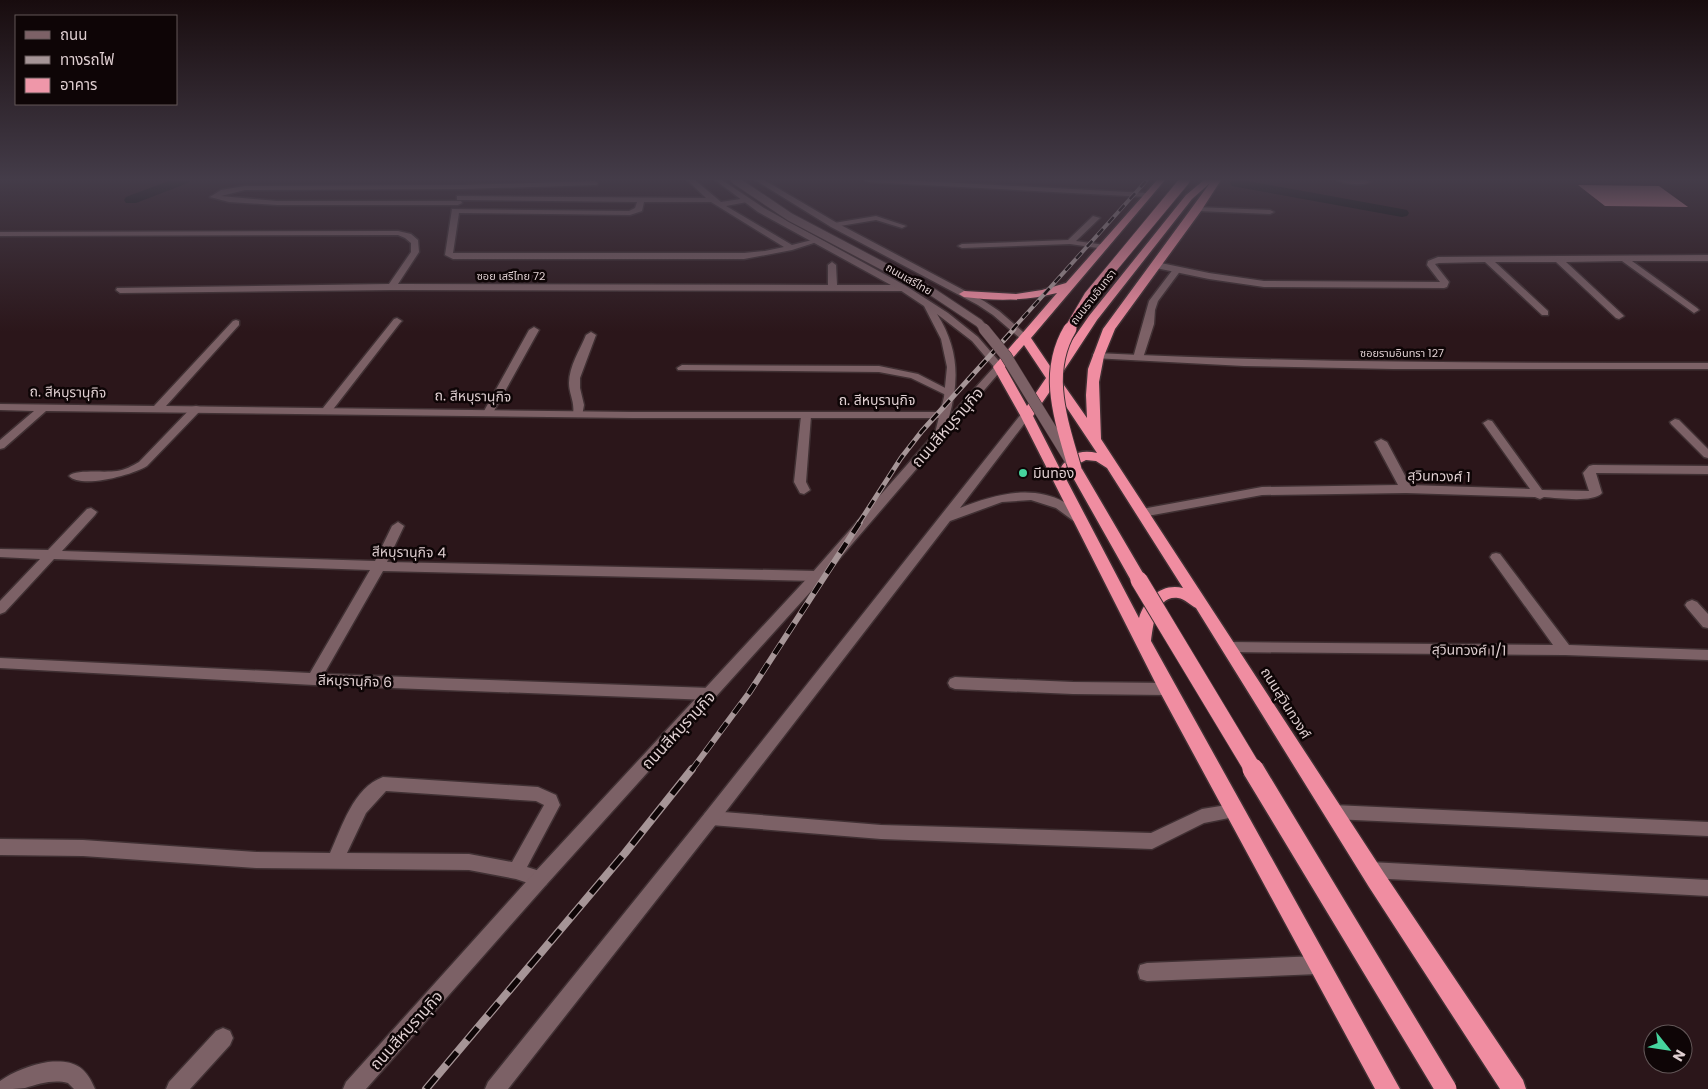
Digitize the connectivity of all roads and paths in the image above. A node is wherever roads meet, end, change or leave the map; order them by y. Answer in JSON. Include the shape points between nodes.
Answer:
{"nodes":[{"id":1,"x":453,"y":231,"type":"edge"},
{"id":2,"x":763,"y":231,"type":"edge"},
{"id":3,"x":798,"y":231,"type":"edge"},
{"id":4,"x":817,"y":231,"type":"edge"},
{"id":5,"x":845,"y":231,"type":"edge"},
{"id":6,"x":1082,"y":231,"type":"edge"},
{"id":7,"x":1143,"y":231,"type":"edge"},
{"id":8,"x":1162,"y":231,"type":"edge"},
{"id":9,"x":1182,"y":231,"type":"edge"},
{"id":10,"x":1114,"y":233,"type":"joint"},
{"id":11,"x":0,"y":234,"type":"edge"},
{"id":12,"x":816,"y":241,"type":"junction"},
{"id":13,"x":1154,"y":241,"type":"junction"},
{"id":14,"x":1070,"y":242,"type":"junction"},
{"id":15,"x":962,"y":246,"type":"dead end"},
{"id":16,"x":1102,"y":247,"type":"junction"},
{"id":17,"x":792,"y":248,"type":"junction"},
{"id":18,"x":1696,"y":258,"type":"junction"},
{"id":19,"x":1708,"y":258,"type":"edge"},
{"id":20,"x":1487,"y":259,"type":"junction"},
{"id":21,"x":1558,"y":259,"type":"junction"},
{"id":22,"x":1624,"y":259,"type":"junction"},
{"id":23,"x":832,"y":265,"type":"dead end"},
{"id":24,"x":1156,"y":265,"type":"junction"},
{"id":25,"x":1708,"y":267,"type":"edge"},
{"id":26,"x":1177,"y":270,"type":"junction"},
{"id":27,"x":1069,"y":285,"type":"junction"},
{"id":28,"x":392,"y":287,"type":"junction"},
{"id":29,"x":833,"y":288,"type":"junction"},
{"id":30,"x":902,"y":288,"type":"junction"},
{"id":31,"x":120,"y":290,"type":"dead end"},
{"id":32,"x":964,"y":294,"type":"junction"},
{"id":33,"x":924,"y":301,"type":"junction"},
{"id":34,"x":1694,"y":310,"type":"dead end"},
{"id":35,"x":1545,"y":313,"type":"dead end"},
{"id":36,"x":1619,"y":316,"type":"dead end"},
{"id":37,"x":397,"y":321,"type":"dead end"},
{"id":38,"x":236,"y":323,"type":"dead end"},
{"id":39,"x":534,"y":330,"type":"dead end"},
{"id":40,"x":591,"y":335,"type":"dead end"},
{"id":41,"x":1025,"y":338,"type":"junction"},
{"id":42,"x":1096,"y":356,"type":"junction"},
{"id":43,"x":1138,"y":358,"type":"junction"},
{"id":44,"x":1708,"y":366,"type":"edge"},
{"id":45,"x":682,"y":368,"type":"dead end"},
{"id":46,"x":1000,"y":368,"type":"junction"},
{"id":47,"x":1053,"y":377,"type":"junction"},
{"id":48,"x":950,"y":394,"type":"junction"},
{"id":49,"x":0,"y":407,"type":"edge"},
{"id":50,"x":44,"y":407,"type":"junction"},
{"id":51,"x":158,"y":408,"type":"junction"},
{"id":52,"x":196,"y":409,"type":"junction"},
{"id":53,"x":327,"y":410,"type":"junction"},
{"id":54,"x":489,"y":411,"type":"junction"},
{"id":55,"x":578,"y":414,"type":"junction"},
{"id":56,"x":945,"y":415,"type":"junction"},
{"id":57,"x":1026,"y":415,"type":"junction"},
{"id":58,"x":806,"y":416,"type":"junction"},
{"id":59,"x":1675,"y":422,"type":"dead end"},
{"id":60,"x":1488,"y":423,"type":"dead end"},
{"id":61,"x":939,"y":437,"type":"junction"},
{"id":62,"x":1096,"y":441,"type":"junction"},
{"id":63,"x":1381,"y":442,"type":"dead end"},
{"id":64,"x":0,"y":446,"type":"edge"},
{"id":65,"x":1708,"y":456,"type":"edge"},
{"id":66,"x":1075,"y":469,"type":"junction"},
{"id":67,"x":1114,"y":470,"type":"junction"},
{"id":68,"x":1708,"y":470,"type":"edge"},
{"id":69,"x":75,"y":476,"type":"dead end"},
{"id":70,"x":1064,"y":489,"type":"junction"},
{"id":71,"x":1406,"y":489,"type":"junction"},
{"id":72,"x":804,"y":490,"type":"dead end"},
{"id":73,"x":1540,"y":494,"type":"junction"},
{"id":74,"x":92,"y":512,"type":"dead end"},
{"id":75,"x":1142,"y":513,"type":"junction"},
{"id":76,"x":946,"y":518,"type":"junction"},
{"id":77,"x":1079,"y":519,"type":"junction"},
{"id":78,"x":398,"y":526,"type":"dead end"},
{"id":79,"x":0,"y":553,"type":"edge"},
{"id":80,"x":53,"y":554,"type":"junction"},
{"id":81,"x":1496,"y":557,"type":"dead end"},
{"id":82,"x":379,"y":566,"type":"junction"},
{"id":83,"x":818,"y":576,"type":"junction"},
{"id":84,"x":1692,"y":605,"type":"dead end"},
{"id":85,"x":0,"y":609,"type":"edge"},
{"id":86,"x":1209,"y":614,"type":"junction"},
{"id":87,"x":1708,"y":623,"type":"edge"},
{"id":88,"x":1142,"y":642,"type":"junction"},
{"id":89,"x":1229,"y":647,"type":"junction"},
{"id":90,"x":1565,"y":650,"type":"junction"},
{"id":91,"x":1708,"y":655,"type":"edge"},
{"id":92,"x":0,"y":663,"type":"edge"},
{"id":93,"x":314,"y":679,"type":"junction"},
{"id":94,"x":955,"y":683,"type":"dead end"},
{"id":95,"x":1167,"y":689,"type":"junction"},
{"id":96,"x":710,"y":694,"type":"junction"},
{"id":97,"x":1233,"y":811,"type":"junction"},
{"id":98,"x":1333,"y":812,"type":"junction"},
{"id":99,"x":711,"y":818,"type":"junction"},
{"id":100,"x":1708,"y":828,"type":"edge"},
{"id":101,"x":0,"y":847,"type":"edge"},
{"id":102,"x":335,"y":860,"type":"junction"},
{"id":103,"x":1370,"y":870,"type":"junction"},
{"id":104,"x":516,"y":871,"type":"junction"},
{"id":105,"x":540,"y":879,"type":"junction"},
{"id":106,"x":1708,"y":888,"type":"edge"},
{"id":107,"x":1318,"y":965,"type":"junction"},
{"id":108,"x":1147,"y":972,"type":"dead end"},
{"id":109,"x":223,"y":1038,"type":"dead end"},
{"id":110,"x":6,"y":1089,"type":"edge"},
{"id":111,"x":85,"y":1089,"type":"edge"},
{"id":112,"x":176,"y":1089,"type":"edge"},
{"id":113,"x":353,"y":1089,"type":"edge"},
{"id":114,"x":495,"y":1089,"type":"edge"},
{"id":115,"x":1388,"y":1089,"type":"edge"},
{"id":116,"x":1446,"y":1089,"type":"edge"},
{"id":117,"x":1514,"y":1089,"type":"edge"}],
"edges":[{"from":1,"to":17,"type":"street","via":[[449,255],[453,256],[744,256]]},
{"from":2,"to":17,"type":"street"},
{"from":3,"to":12,"type":"street","name":"ถนนเสรีไทย"},
{"from":4,"to":66,"type":"street","bridge":true,"via":[[934,293],[979,323],[1006,356]]},
{"from":5,"to":32,"type":"street","name":"ถนนเสรีไทย"},
{"from":6,"to":14,"type":"street"},
{"from":7,"to":66,"type":"highway","bridge":true,"via":[[1089,296],[1063,340],[1057,358],[1058,409]]},
{"from":8,"to":13,"type":"highway","name":"ถนนรามอินทรา"},
{"from":9,"to":24,"type":"highway"},
{"from":10,"to":13,"type":"highway"},
{"from":10,"to":16,"type":"highway","name":"ถนนรามอินทรา"},
{"from":11,"to":28,"type":"street","via":[[398,233],[415,242],[415,252]]},
{"from":12,"to":17,"type":"street"},
{"from":12,"to":30,"type":"street","name":"ถนนเสรีไทย"},
{"from":13,"to":47,"type":"highway","name":"ถนนรามอินทรา","via":[[1081,334]]},
{"from":14,"to":15,"type":"street"},
{"from":14,"to":16,"type":"street"},
{"from":16,"to":27,"type":"highway","name":"ถนนรามอินทรา"},
{"from":18,"to":19,"type":"street"},
{"from":18,"to":22,"type":"street"},
{"from":18,"to":25,"type":"street"},
{"from":20,"to":21,"type":"street"},
{"from":20,"to":26,"type":"street","via":[[1432,262],[1445,282],[1439,285],[1264,284]]},
{"from":20,"to":35,"type":"street"},
{"from":21,"to":22,"type":"street"},
{"from":21,"to":36,"type":"street"},
{"from":22,"to":34,"type":"street"},
{"from":23,"to":29,"type":"street"},
{"from":24,"to":26,"type":"street"},
{"from":24,"to":42,"type":"highway","via":[[1109,329]]},
{"from":26,"to":43,"type":"street","via":[[1150,310]]},
{"from":27,"to":32,"type":"highway","via":[[1025,297]]},
{"from":27,"to":41,"type":"highway","name":"ถนนรามอินทรา"},
{"from":28,"to":29,"type":"street","name":"ซอย เสรีไทย 72"},
{"from":28,"to":31,"type":"street","name":"ซอย เสรีไทย 72"},
{"from":29,"to":30,"type":"street","name":"ซอย เสรีไทย 72"},
{"from":30,"to":33,"type":"street","name":"ถนนเสรีไทย"},
{"from":32,"to":41,"type":"street","name":"ถนนเสรีไทย","via":[[996,313]]},
{"from":33,"to":46,"type":"street","name":"ถนนเสรีไทย","via":[[975,339]]},
{"from":33,"to":48,"type":"street","via":[[942,327],[948,344],[953,379]]},
{"from":37,"to":53,"type":"street"},
{"from":38,"to":51,"type":"street"},
{"from":39,"to":54,"type":"street"},
{"from":40,"to":55,"type":"street","via":[[575,375],[574,384],[581,405]]},
{"from":41,"to":46,"type":"highway","name":"ถนนรามอินทรา"},
{"from":41,"to":47,"type":"highway","name":"ถนนสุวินทวงศ์"},
{"from":42,"to":43,"type":"street","name":"ซอยรามอินทรา 127"},
{"from":42,"to":62,"type":"highway","via":[[1091,393]]},
{"from":43,"to":44,"type":"street","name":"ซอยรามอินทรา 127","via":[[1383,365]]},
{"from":45,"to":48,"type":"street","via":[[879,369],[914,376]]},
{"from":46,"to":57,"type":"highway"},
{"from":46,"to":61,"type":"street","name":"ถนนสีหบุรานุกิจ"},
{"from":47,"to":57,"type":"highway","name":"ถนนรามอินทรา"},
{"from":47,"to":62,"type":"highway","name":"ถนนสุวินทวงศ์"},
{"from":48,"to":56,"type":"street"},
{"from":49,"to":50,"type":"street","name":"ถ. สีหบุรานุกิจ"},
{"from":50,"to":51,"type":"street","name":"ถ. สีหบุรานุกิจ"},
{"from":50,"to":64,"type":"street"},
{"from":51,"to":52,"type":"street","name":"ถ. สีหบุรานุกิจ"},
{"from":52,"to":53,"type":"street","name":"ถ. สีหบุรานุกิจ"},
{"from":52,"to":69,"type":"street","via":[[133,471],[116,476]]},
{"from":53,"to":54,"type":"street","name":"ถ. สีหบุรานุกิจ"},
{"from":54,"to":55,"type":"street","name":"ถ. สีหบุรานุกิจ"},
{"from":55,"to":58,"type":"street","name":"ถ. สีหบุรานุกิจ"},
{"from":56,"to":58,"type":"street","name":"ถ. สีหบุรานุกิจ"},
{"from":56,"to":61,"type":"street"},
{"from":57,"to":70,"type":"highway"},
{"from":57,"to":76,"type":"street"},
{"from":58,"to":72,"type":"street","via":[[800,482]]},
{"from":59,"to":65,"type":"street"},
{"from":60,"to":73,"type":"street"},
{"from":61,"to":83,"type":"street","name":"ถนนสีหบุรานุกิจ"},
{"from":62,"to":67,"type":"highway","name":"ถนนสุวินทวงศ์"},
{"from":63,"to":71,"type":"street"},
{"from":66,"to":116,"type":"highway","bridge":true},
{"from":67,"to":70,"type":"highway","via":[[1098,457],[1084,455],[1076,458],[1067,466]]},
{"from":67,"to":75,"type":"highway","name":"ถนนสุวินทวงศ์"},
{"from":68,"to":73,"type":"street","name":"สุวินทวงศ์ 1","via":[[1593,469],[1589,472],[1596,493]]},
{"from":70,"to":77,"type":"highway"},
{"from":71,"to":73,"type":"street","name":"สุวินทวงศ์ 1"},
{"from":71,"to":75,"type":"street","name":"สุวินทวงศ์ 1","via":[[1262,491]]},
{"from":74,"to":80,"type":"street"},
{"from":75,"to":86,"type":"highway","name":"ถนนสุวินทวงศ์"},
{"from":76,"to":77,"type":"street","via":[[993,500],[1021,496],[1046,499]]},
{"from":76,"to":99,"type":"street"},
{"from":77,"to":88,"type":"highway"},
{"from":78,"to":82,"type":"street"},
{"from":79,"to":80,"type":"street","name":"สีหบุรานุกิจ 4"},
{"from":80,"to":82,"type":"street","name":"สีหบุรานุกิจ 4"},
{"from":80,"to":85,"type":"street"},
{"from":81,"to":90,"type":"street"},
{"from":82,"to":83,"type":"street","name":"สีหบุรานุกิจ 4"},
{"from":82,"to":93,"type":"street"},
{"from":83,"to":96,"type":"street","name":"ถนนสีหบุรานุกิจ"},
{"from":84,"to":87,"type":"street"},
{"from":86,"to":88,"type":"highway","via":[[1187,594],[1178,591],[1162,595],[1148,616]]},
{"from":86,"to":89,"type":"highway","name":"ถนนสุวินทวงศ์"},
{"from":88,"to":95,"type":"highway"},
{"from":89,"to":90,"type":"street","name":"สุวินทวงศ์ 1/1"},
{"from":89,"to":98,"type":"highway","name":"ถนนสุวินทวงศ์"},
{"from":90,"to":91,"type":"street","name":"สุวินทวงศ์ 1/1"},
{"from":92,"to":93,"type":"street","name":"สีหบุรานุกิจ 6"},
{"from":93,"to":96,"type":"street","name":"สีหบุรานุกิจ 6"},
{"from":94,"to":95,"type":"street"},
{"from":95,"to":97,"type":"highway"},
{"from":96,"to":105,"type":"street","name":"ถนนสีหบุรานุกิจ"},
{"from":97,"to":99,"type":"street","via":[[1202,816],[1152,841],[881,832]]},
{"from":97,"to":107,"type":"highway"},
{"from":98,"to":100,"type":"street"},
{"from":98,"to":103,"type":"highway","name":"ถนนสุวินทวงศ์"},
{"from":99,"to":114,"type":"street"},
{"from":101,"to":102,"type":"street","via":[[83,848],[256,860]]},
{"from":102,"to":104,"type":"street","via":[[469,862]]},
{"from":102,"to":104,"type":"street","via":[[366,798],[383,784],[538,794],[550,800],[552,805]]},
{"from":103,"to":106,"type":"street"},
{"from":103,"to":117,"type":"highway","name":"ถนนสุวินทวงศ์"},
{"from":104,"to":105,"type":"street"},
{"from":105,"to":113,"type":"street","name":"ถนนสีหบุรานุกิจ"},
{"from":107,"to":108,"type":"street"},
{"from":107,"to":115,"type":"highway"},
{"from":109,"to":112,"type":"street"},
{"from":110,"to":111,"type":"street","via":[[26,1076],[60,1071],[75,1075]]}]}
